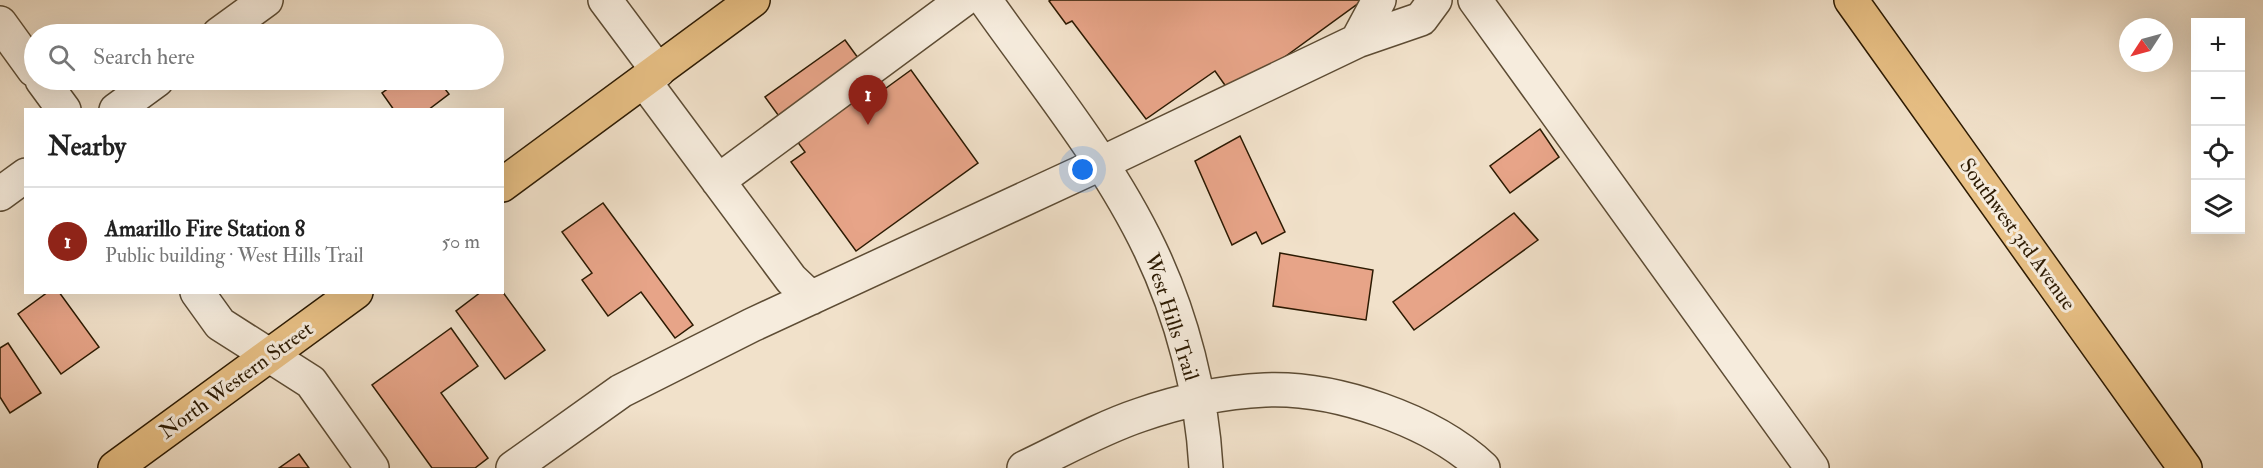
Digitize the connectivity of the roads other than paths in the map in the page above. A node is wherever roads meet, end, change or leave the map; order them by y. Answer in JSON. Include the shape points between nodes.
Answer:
{"nodes":[{"id":1,"x":266,"y":0,"type":"edge"},
{"id":2,"x":606,"y":0,"type":"edge"},
{"id":3,"x":753,"y":0,"type":"edge"},
{"id":4,"x":963,"y":0,"type":"edge"},
{"id":5,"x":985,"y":0,"type":"edge"},
{"id":6,"x":1379,"y":0,"type":"edge"},
{"id":7,"x":1435,"y":0,"type":"edge"},
{"id":8,"x":1475,"y":0,"type":"edge"},
{"id":9,"x":1851,"y":0,"type":"edge"},
{"id":10,"x":0,"y":23,"type":"edge"},
{"id":11,"x":233,"y":24,"type":"edge"},
{"id":12,"x":1357,"y":41,"type":"junction"},
{"id":13,"x":24,"y":56,"type":"edge"},
{"id":14,"x":651,"y":76,"type":"junction"},
{"id":15,"x":49,"y":90,"type":"edge"},
{"id":16,"x":143,"y":90,"type":"edge"},
{"id":17,"x":63,"y":108,"type":"edge"},
{"id":18,"x":119,"y":108,"type":"edge"},
{"id":19,"x":1102,"y":163,"type":"junction"},
{"id":20,"x":24,"y":177,"type":"edge"},
{"id":21,"x":718,"y":181,"type":"junction"},
{"id":22,"x":504,"y":184,"type":"edge"},
{"id":23,"x":0,"y":194,"type":"edge"},
{"id":24,"x":198,"y":294,"type":"edge"},
{"id":25,"x":353,"y":294,"type":"edge"},
{"id":26,"x":811,"y":298,"type":"junction"},
{"id":27,"x":270,"y":356,"type":"junction"},
{"id":28,"x":1197,"y":399,"type":"junction"},
{"id":29,"x":116,"y":468,"type":"edge"},
{"id":30,"x":372,"y":468,"type":"edge"},
{"id":31,"x":513,"y":468,"type":"edge"},
{"id":32,"x":1024,"y":468,"type":"edge"},
{"id":33,"x":1206,"y":468,"type":"edge"},
{"id":34,"x":1484,"y":468,"type":"edge"},
{"id":35,"x":1812,"y":468,"type":"edge"},
{"id":36,"x":2185,"y":468,"type":"edge"}],
"edges":[{"from":1,"to":11,"type":"street"},
{"from":2,"to":14,"type":"street"},
{"from":3,"to":14,"type":"main road"},
{"from":4,"to":21,"type":"street"},
{"from":5,"to":19,"type":"street","name":"West Hills Trail"},
{"from":6,"to":12,"type":"street"},
{"from":7,"to":12,"type":"street","via":[[1421,19]]},
{"from":8,"to":35,"type":"street"},
{"from":9,"to":36,"type":"main road","name":"Southwest 3rd Avenue"},
{"from":10,"to":13,"type":"street"},
{"from":12,"to":19,"type":"street"},
{"from":14,"to":21,"type":"street"},
{"from":14,"to":22,"type":"main road"},
{"from":15,"to":17,"type":"street"},
{"from":16,"to":18,"type":"street"},
{"from":19,"to":26,"type":"street"},
{"from":19,"to":28,"type":"street","name":"West Hills Trail","via":[[1151,250],[1171,301]]},
{"from":20,"to":23,"type":"street"},
{"from":21,"to":26,"type":"street","via":[[791,279]]},
{"from":24,"to":27,"type":"street","via":[[220,324]]},
{"from":25,"to":27,"type":"main road","name":"North Western Street"},
{"from":26,"to":31,"type":"street","via":[[621,391]]},
{"from":27,"to":29,"type":"main road","name":"North Western Street"},
{"from":27,"to":30,"type":"street","via":[[311,382]]},
{"from":28,"to":32,"type":"street","via":[[1140,415]]},
{"from":28,"to":33,"type":"street","name":"West Hills Trail"},
{"from":28,"to":34,"type":"street","via":[[1267,390],[1341,399],[1378,408],[1416,424],[1448,441]]}]}
